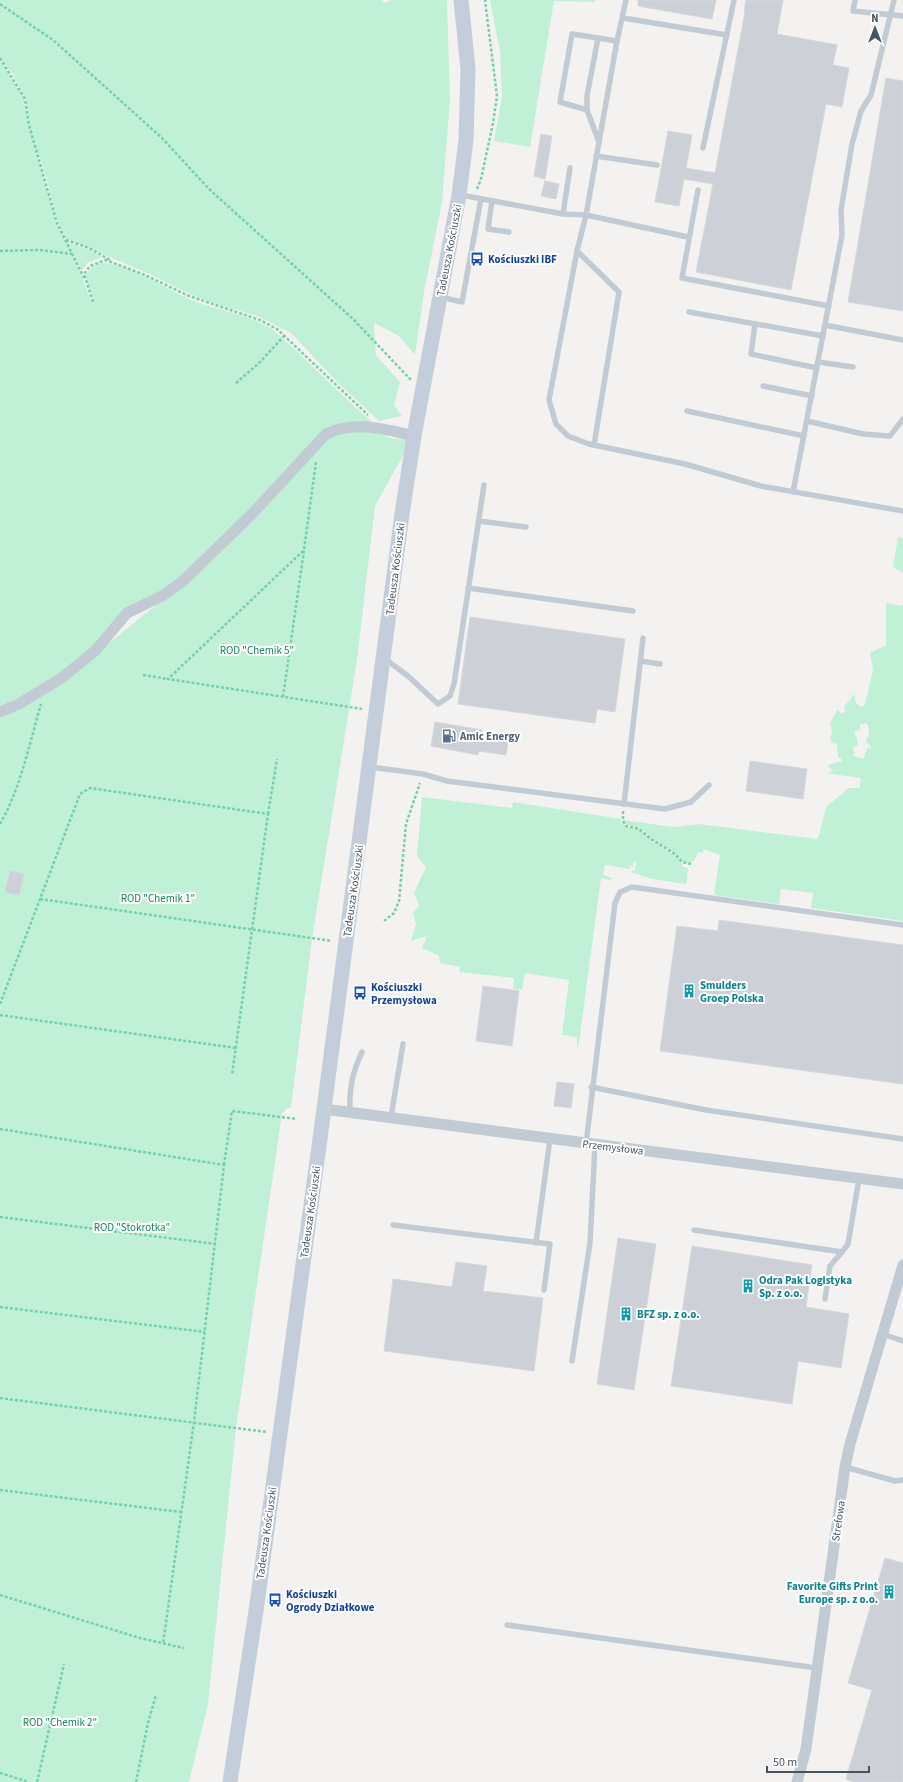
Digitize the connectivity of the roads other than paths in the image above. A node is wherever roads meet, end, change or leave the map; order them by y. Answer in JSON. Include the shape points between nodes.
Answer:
{"nodes":[{"id":1,"x":460,"y":0,"type":"edge"},
{"id":2,"x":626,"y":0,"type":"edge"},
{"id":3,"x":734,"y":0,"type":"edge"},
{"id":4,"x":855,"y":0,"type":"edge"},
{"id":5,"x":894,"y":0,"type":"edge"},
{"id":6,"x":889,"y":15,"type":"junction"},
{"id":7,"x":903,"y":16,"type":"edge"},
{"id":8,"x":623,"y":18,"type":"junction"},
{"id":9,"x":727,"y":35,"type":"junction"},
{"id":10,"x":598,"y":38,"type":"junction"},
{"id":11,"x":617,"y":41,"type":"junction"},
{"id":12,"x":587,"y":110,"type":"junction"},
{"id":13,"x":599,"y":142,"type":"junction"},
{"id":14,"x":703,"y":148,"type":"dead end"},
{"id":15,"x":596,"y":156,"type":"junction"},
{"id":16,"x":658,"y":165,"type":"dead end"},
{"id":17,"x":570,"y":168,"type":"dead end"},
{"id":18,"x":698,"y":190,"type":"dead end"},
{"id":19,"x":466,"y":196,"type":"junction"},
{"id":20,"x":481,"y":199,"type":"junction"},
{"id":21,"x":492,"y":201,"type":"junction"},
{"id":22,"x":563,"y":214,"type":"junction"},
{"id":23,"x":586,"y":215,"type":"junction"},
{"id":24,"x":509,"y":232,"type":"dead end"},
{"id":25,"x":688,"y":237,"type":"junction"},
{"id":26,"x":577,"y":251,"type":"junction"},
{"id":27,"x":440,"y":297,"type":"junction"},
{"id":28,"x":829,"y":306,"type":"junction"},
{"id":29,"x":689,"y":312,"type":"dead end"},
{"id":30,"x":755,"y":324,"type":"junction"},
{"id":31,"x":825,"y":325,"type":"junction"},
{"id":32,"x":823,"y":336,"type":"junction"},
{"id":33,"x":903,"y":340,"type":"edge"},
{"id":34,"x":818,"y":362,"type":"junction"},
{"id":35,"x":853,"y":367,"type":"dead end"},
{"id":36,"x":817,"y":368,"type":"junction"},
{"id":37,"x":763,"y":386,"type":"dead end"},
{"id":38,"x":812,"y":396,"type":"junction"},
{"id":39,"x":687,"y":411,"type":"dead end"},
{"id":40,"x":903,"y":419,"type":"edge"},
{"id":41,"x":807,"y":421,"type":"junction"},
{"id":42,"x":414,"y":436,"type":"junction"},
{"id":43,"x":804,"y":436,"type":"junction"},
{"id":44,"x":594,"y":445,"type":"junction"},
{"id":45,"x":484,"y":485,"type":"dead end"},
{"id":46,"x":793,"y":492,"type":"junction"},
{"id":47,"x":903,"y":511,"type":"edge"},
{"id":48,"x":479,"y":521,"type":"junction"},
{"id":49,"x":526,"y":527,"type":"dead end"},
{"id":50,"x":468,"y":588,"type":"junction"},
{"id":51,"x":633,"y":611,"type":"dead end"},
{"id":52,"x":643,"y":638,"type":"dead end"},
{"id":53,"x":383,"y":658,"type":"junction"},
{"id":54,"x":641,"y":661,"type":"junction"},
{"id":55,"x":660,"y":664,"type":"dead end"},
{"id":56,"x":0,"y":712,"type":"edge"},
{"id":57,"x":369,"y":767,"type":"junction"},
{"id":58,"x":709,"y":784,"type":"dead end"},
{"id":59,"x":624,"y":804,"type":"junction"},
{"id":60,"x":903,"y":925,"type":"edge"},
{"id":61,"x":403,"y":1044,"type":"dead end"},
{"id":62,"x":362,"y":1052,"type":"dead end"},
{"id":63,"x":592,"y":1087,"type":"junction"},
{"id":64,"x":324,"y":1109,"type":"junction"},
{"id":65,"x":350,"y":1112,"type":"junction"},
{"id":66,"x":391,"y":1117,"type":"junction"},
{"id":67,"x":550,"y":1139,"type":"junction"},
{"id":68,"x":903,"y":1139,"type":"edge"},
{"id":69,"x":590,"y":1145,"type":"junction"},
{"id":70,"x":859,"y":1179,"type":"junction"},
{"id":71,"x":903,"y":1184,"type":"edge"},
{"id":72,"x":393,"y":1225,"type":"dead end"},
{"id":73,"x":694,"y":1230,"type":"dead end"},
{"id":74,"x":536,"y":1243,"type":"junction"},
{"id":75,"x":842,"y":1252,"type":"junction"},
{"id":76,"x":903,"y":1265,"type":"edge"},
{"id":77,"x":544,"y":1290,"type":"dead end"},
{"id":78,"x":825,"y":1299,"type":"dead end"},
{"id":79,"x":882,"y":1334,"type":"junction"},
{"id":80,"x":903,"y":1340,"type":"edge"},
{"id":81,"x":572,"y":1361,"type":"dead end"},
{"id":82,"x":845,"y":1467,"type":"junction"},
{"id":83,"x":903,"y":1480,"type":"edge"},
{"id":84,"x":507,"y":1624,"type":"dead end"},
{"id":85,"x":817,"y":1668,"type":"junction"},
{"id":86,"x":230,"y":1782,"type":"edge"},
{"id":87,"x":797,"y":1782,"type":"edge"}],
"edges":[{"from":1,"to":19,"type":"main road","name":"Tadeusza Kościuszki","via":[[468,69]]},
{"from":2,"to":8,"type":"lane"},
{"from":3,"to":9,"type":"lane"},
{"from":4,"to":6,"type":"lane","via":[[853,11]]},
{"from":5,"to":6,"type":"lane"},
{"from":6,"to":7,"type":"lane"},
{"from":6,"to":28,"type":"lane","via":[[871,95],[861,111],[852,144],[841,210],[842,235]]},
{"from":8,"to":9,"type":"lane"},
{"from":8,"to":11,"type":"lane"},
{"from":9,"to":14,"type":"lane"},
{"from":10,"to":11,"type":"lane"},
{"from":10,"to":12,"type":"lane","via":[[587,96]]},
{"from":10,"to":12,"type":"lane","via":[[572,34],[560,102]]},
{"from":11,"to":13,"type":"lane"},
{"from":12,"to":13,"type":"lane"},
{"from":13,"to":15,"type":"lane"},
{"from":15,"to":16,"type":"lane"},
{"from":15,"to":23,"type":"lane"},
{"from":17,"to":22,"type":"lane"},
{"from":18,"to":25,"type":"lane"},
{"from":19,"to":20,"type":"lane"},
{"from":19,"to":27,"type":"main road","name":"Tadeusza Kościuszki"},
{"from":20,"to":21,"type":"lane"},
{"from":20,"to":27,"type":"lane","via":[[462,302]]},
{"from":21,"to":22,"type":"lane"},
{"from":21,"to":24,"type":"lane","via":[[488,229]]},
{"from":22,"to":23,"type":"lane"},
{"from":23,"to":25,"type":"lane"},
{"from":23,"to":26,"type":"lane"},
{"from":25,"to":28,"type":"lane","via":[[682,278]]},
{"from":26,"to":44,"type":"lane","via":[[620,292]]},
{"from":26,"to":44,"type":"lane","via":[[549,400],[556,424],[568,436]]},
{"from":27,"to":42,"type":"main road","name":"Tadeusza Kościuszki"},
{"from":28,"to":31,"type":"lane"},
{"from":29,"to":30,"type":"lane"},
{"from":30,"to":32,"type":"lane"},
{"from":30,"to":36,"type":"lane","via":[[751,354]]},
{"from":31,"to":32,"type":"lane"},
{"from":31,"to":33,"type":"lane"},
{"from":32,"to":34,"type":"lane"},
{"from":34,"to":35,"type":"lane"},
{"from":34,"to":36,"type":"lane"},
{"from":36,"to":38,"type":"lane"},
{"from":37,"to":38,"type":"lane"},
{"from":38,"to":41,"type":"lane"},
{"from":39,"to":43,"type":"lane"},
{"from":40,"to":41,"type":"lane","via":[[890,436],[863,434]]},
{"from":41,"to":43,"type":"lane"},
{"from":42,"to":53,"type":"main road","name":"Tadeusza Kościuszki"},
{"from":42,"to":56,"type":"street","via":[[360,426],[341,428],[326,434],[252,514],[192,572],[168,592],[127,613],[87,658],[47,688]]},
{"from":43,"to":46,"type":"lane"},
{"from":44,"to":46,"type":"lane","via":[[685,464],[761,486]]},
{"from":45,"to":48,"type":"lane"},
{"from":46,"to":47,"type":"lane"},
{"from":48,"to":49,"type":"lane"},
{"from":48,"to":50,"type":"lane"},
{"from":50,"to":51,"type":"lane"},
{"from":50,"to":53,"type":"lane","via":[[450,696],[438,704],[408,676]]},
{"from":52,"to":54,"type":"lane"},
{"from":53,"to":57,"type":"main road","name":"Tadeusza Kościuszki"},
{"from":54,"to":55,"type":"lane"},
{"from":54,"to":59,"type":"lane"},
{"from":57,"to":59,"type":"lane","via":[[423,774],[447,781]]},
{"from":57,"to":64,"type":"main road","name":"Tadeusza Kościuszki"},
{"from":58,"to":59,"type":"lane","via":[[691,802],[665,809]]},
{"from":60,"to":63,"type":"lane","via":[[632,887],[620,892],[615,903]]},
{"from":61,"to":66,"type":"lane"},
{"from":62,"to":65,"type":"lane","via":[[354,1069],[349,1093]]},
{"from":63,"to":68,"type":"lane","via":[[706,1110]]},
{"from":63,"to":69,"type":"lane"},
{"from":64,"to":65,"type":"street","name":"Przemysłowa"},
{"from":64,"to":86,"type":"main road","name":"Tadeusza Kościuszki","via":[[257,1604]]},
{"from":65,"to":66,"type":"street","name":"Przemysłowa"},
{"from":66,"to":67,"type":"street","name":"Przemysłowa"},
{"from":67,"to":69,"type":"street","name":"Przemysłowa"},
{"from":67,"to":74,"type":"lane"},
{"from":69,"to":70,"type":"street","name":"Przemysłowa"},
{"from":69,"to":81,"type":"lane","via":[[590,1243]]},
{"from":70,"to":71,"type":"street","name":"Przemysłowa"},
{"from":70,"to":75,"type":"lane","via":[[848,1244]]},
{"from":72,"to":74,"type":"lane"},
{"from":73,"to":75,"type":"lane"},
{"from":74,"to":77,"type":"lane","via":[[550,1244]]},
{"from":75,"to":78,"type":"lane","via":[[830,1266]]},
{"from":76,"to":79,"type":"street","name":"Strefowa"},
{"from":79,"to":80,"type":"lane"},
{"from":79,"to":82,"type":"street","name":"Strefowa"},
{"from":82,"to":83,"type":"lane","via":[[895,1481]]},
{"from":82,"to":85,"type":"street","name":"Strefowa"},
{"from":84,"to":85,"type":"lane"},
{"from":85,"to":87,"type":"street","name":"Strefowa","via":[[806,1749]]}]}
